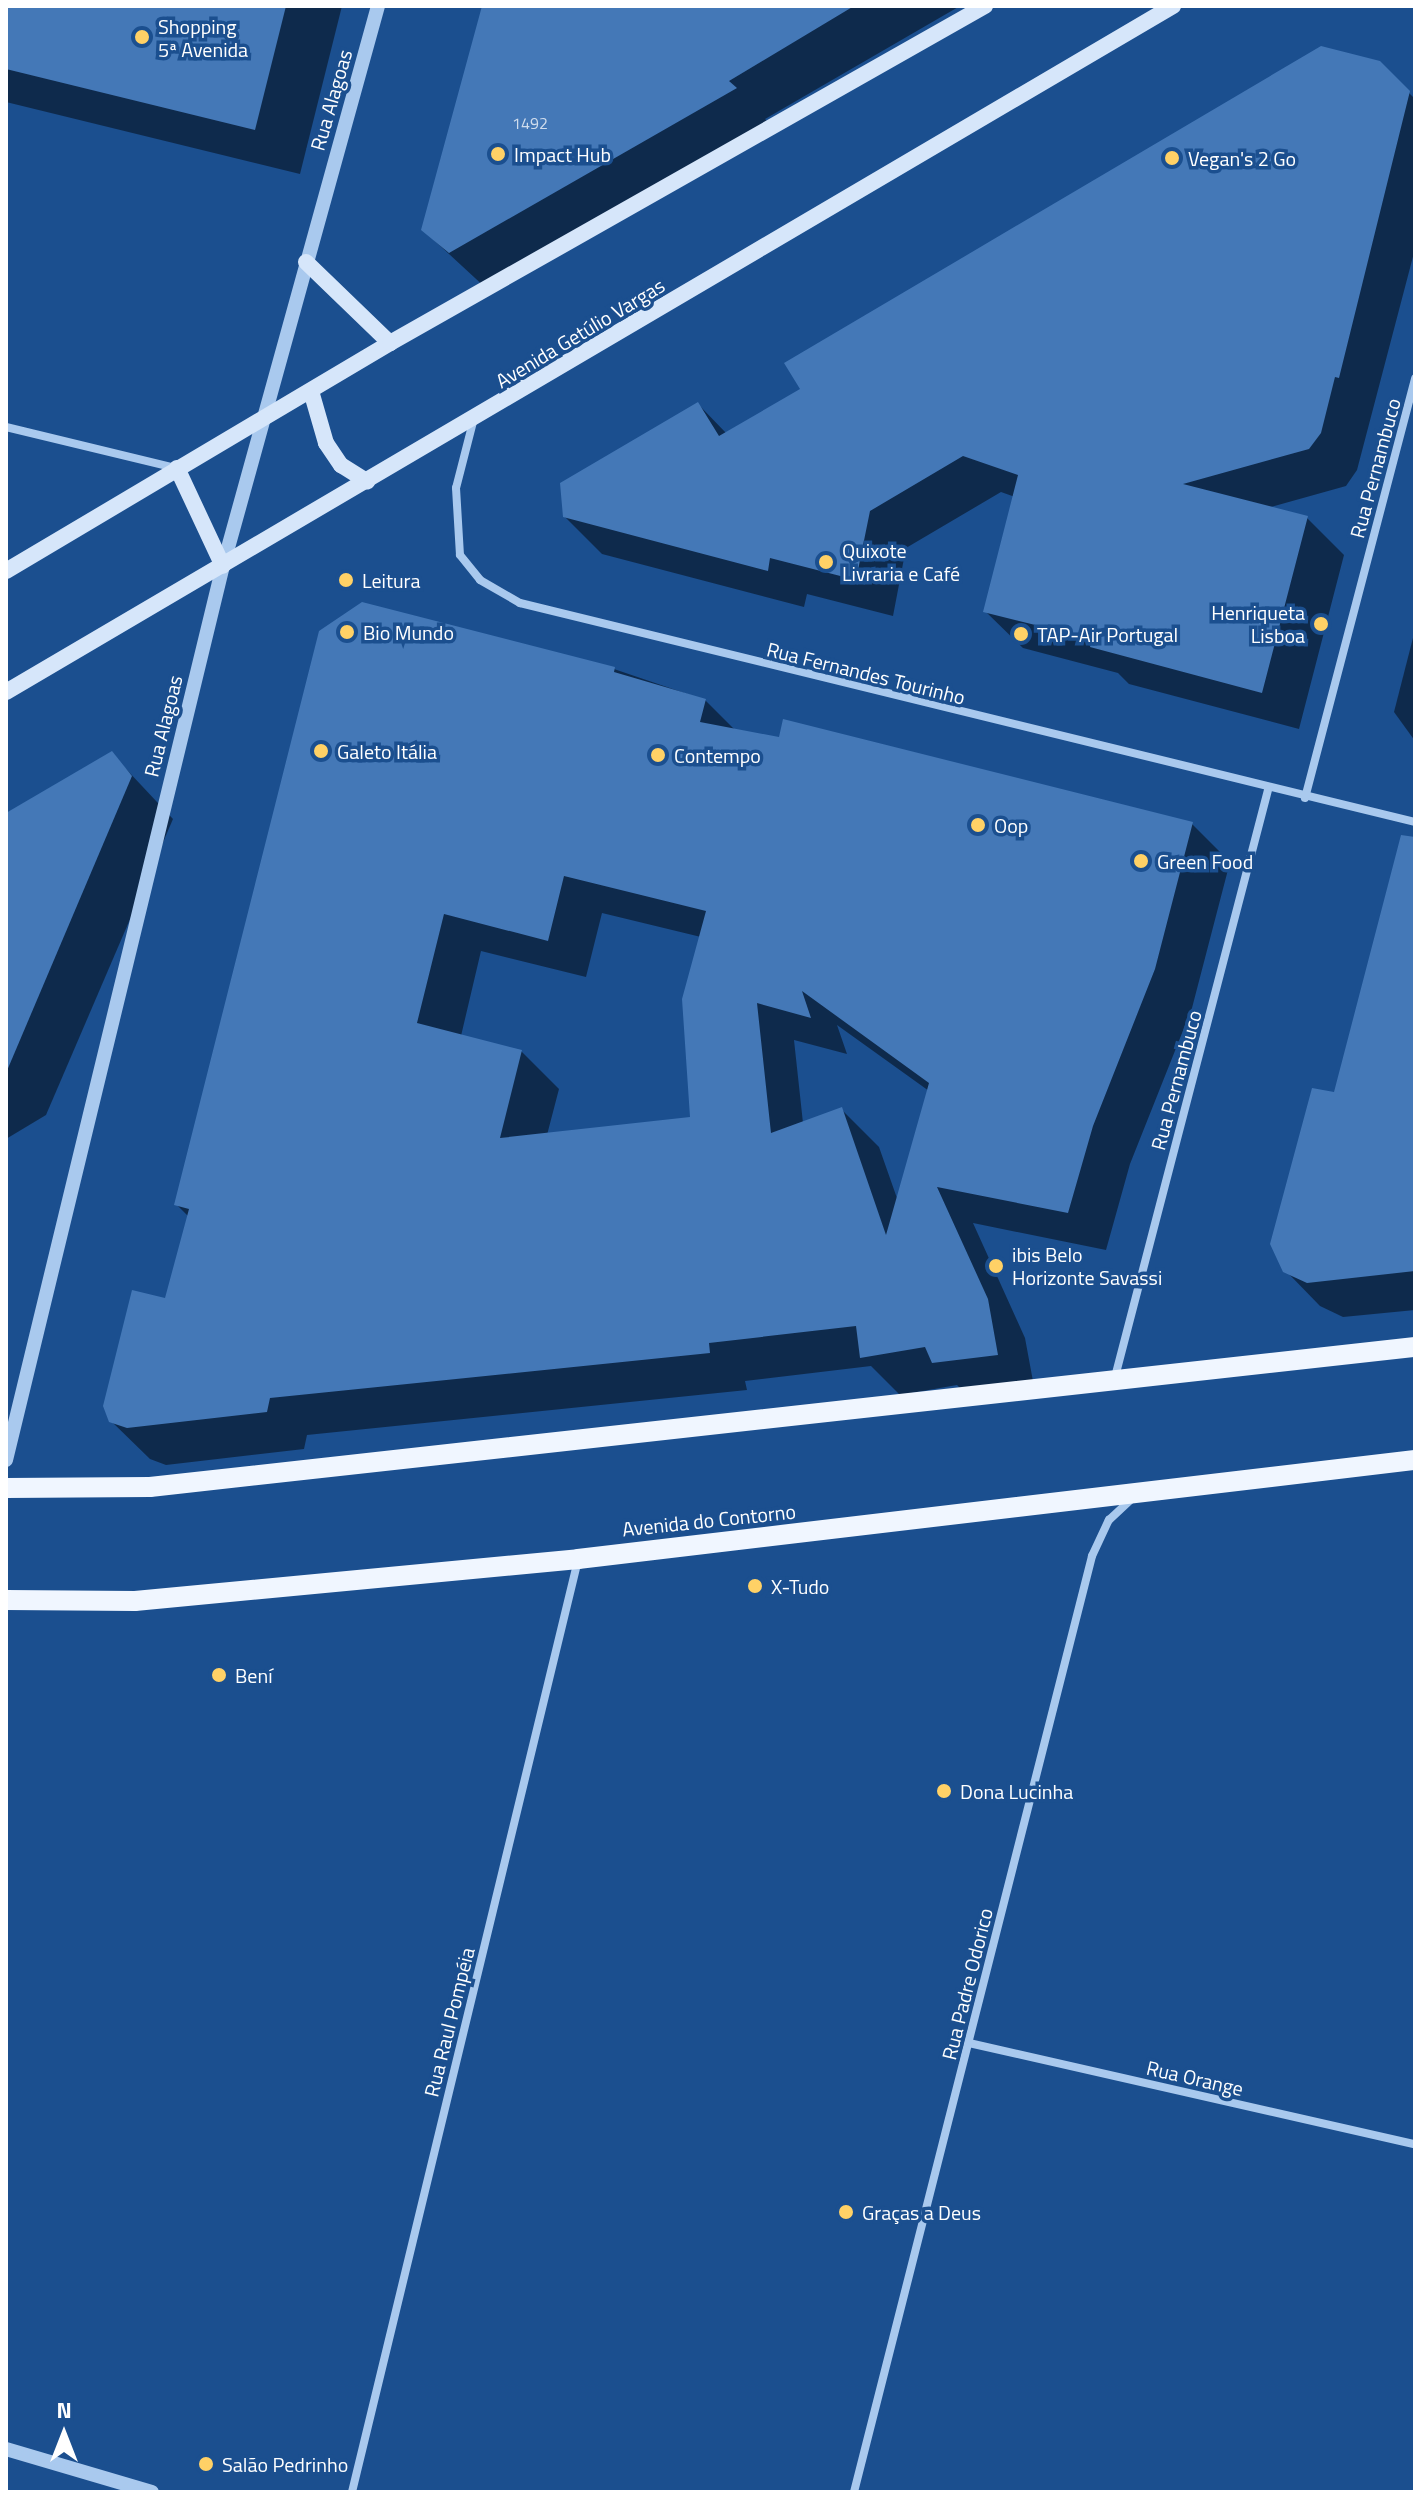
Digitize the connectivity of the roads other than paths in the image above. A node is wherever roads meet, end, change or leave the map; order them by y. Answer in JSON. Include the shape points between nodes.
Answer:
{"nodes":[{"id":1,"x":378,"y":6,"type":"edge"},
{"id":2,"x":985,"y":6,"type":"edge"},
{"id":3,"x":1173,"y":6,"type":"edge"},
{"id":4,"x":306,"y":262,"type":"junction"},
{"id":5,"x":390,"y":343,"type":"junction"},
{"id":6,"x":1415,"y":378,"type":"edge"},
{"id":7,"x":311,"y":391,"type":"junction"},
{"id":8,"x":264,"y":418,"type":"junction"},
{"id":9,"x":474,"y":418,"type":"junction"},
{"id":10,"x":6,"y":427,"type":"edge"},
{"id":11,"x":177,"y":468,"type":"junction"},
{"id":12,"x":367,"y":481,"type":"junction"},
{"id":13,"x":223,"y":566,"type":"junction"},
{"id":14,"x":6,"y":571,"type":"edge"},
{"id":15,"x":6,"y":692,"type":"edge"},
{"id":16,"x":1268,"y":790,"type":"junction"},
{"id":17,"x":1305,"y":798,"type":"junction"},
{"id":18,"x":1415,"y":822,"type":"edge"},
{"id":19,"x":1415,"y":1347,"type":"edge"},
{"id":20,"x":1115,"y":1378,"type":"junction"},
{"id":21,"x":6,"y":1460,"type":"edge"},
{"id":22,"x":1415,"y":1460,"type":"edge"},
{"id":23,"x":6,"y":1488,"type":"edge"},
{"id":24,"x":1135,"y":1496,"type":"junction"},
{"id":25,"x":578,"y":1559,"type":"junction"},
{"id":26,"x":6,"y":1600,"type":"edge"},
{"id":27,"x":969,"y":2043,"type":"junction"},
{"id":28,"x":1415,"y":2144,"type":"edge"},
{"id":29,"x":6,"y":2449,"type":"edge"},
{"id":30,"x":152,"y":2492,"type":"edge"},
{"id":31,"x":352,"y":2492,"type":"edge"},
{"id":32,"x":854,"y":2492,"type":"edge"}],
"edges":[{"from":1,"to":4,"type":"street","name":"Rua Alagoas"},
{"from":2,"to":5,"type":"main road"},
{"from":3,"to":9,"type":"main road","name":"Avenida Getúlio Vargas"},
{"from":4,"to":5,"type":"main road"},
{"from":4,"to":8,"type":"street","name":"Rua Alagoas"},
{"from":5,"to":7,"type":"main road"},
{"from":6,"to":17,"type":"street","name":"Rua Pernambuco"},
{"from":7,"to":8,"type":"main road"},
{"from":7,"to":12,"type":"main road","via":[[326,443],[341,465]]},
{"from":8,"to":11,"type":"main road"},
{"from":8,"to":13,"type":"street","name":"Rua Alagoas"},
{"from":9,"to":12,"type":"main road","name":"Avenida Getúlio Vargas"},
{"from":9,"to":16,"type":"street","name":"Rua Fernandes Tourinho","via":[[456,488],[460,555],[480,580],[520,603]]},
{"from":10,"to":11,"type":"street"},
{"from":11,"to":13,"type":"main road"},
{"from":11,"to":14,"type":"main road"},
{"from":12,"to":13,"type":"main road","name":"Avenida Getúlio Vargas"},
{"from":13,"to":15,"type":"main road","name":"Avenida Getúlio Vargas"},
{"from":13,"to":21,"type":"street","name":"Rua Alagoas"},
{"from":16,"to":17,"type":"street","name":"Rua Fernandes Tourinho"},
{"from":16,"to":20,"type":"street","name":"Rua Pernambuco"},
{"from":17,"to":18,"type":"street","name":"Rua Fernandes Tourinho"},
{"from":19,"to":20,"type":"main road"},
{"from":20,"to":23,"type":"main road","via":[[150,1487]]},
{"from":22,"to":24,"type":"main road","name":"Avenida do Contorno"},
{"from":24,"to":25,"type":"main road","name":"Avenida do Contorno"},
{"from":24,"to":27,"type":"street","name":"Rua Padre Odorico","via":[[1109,1520],[1092,1556]]},
{"from":25,"to":26,"type":"main road","name":"Avenida do Contorno","via":[[135,1601]]},
{"from":25,"to":31,"type":"street","name":"Rua Raul Pompéia"},
{"from":27,"to":28,"type":"street","name":"Rua Orange"},
{"from":27,"to":32,"type":"street","name":"Rua Padre Odorico"},
{"from":29,"to":30,"type":"street"}]}
